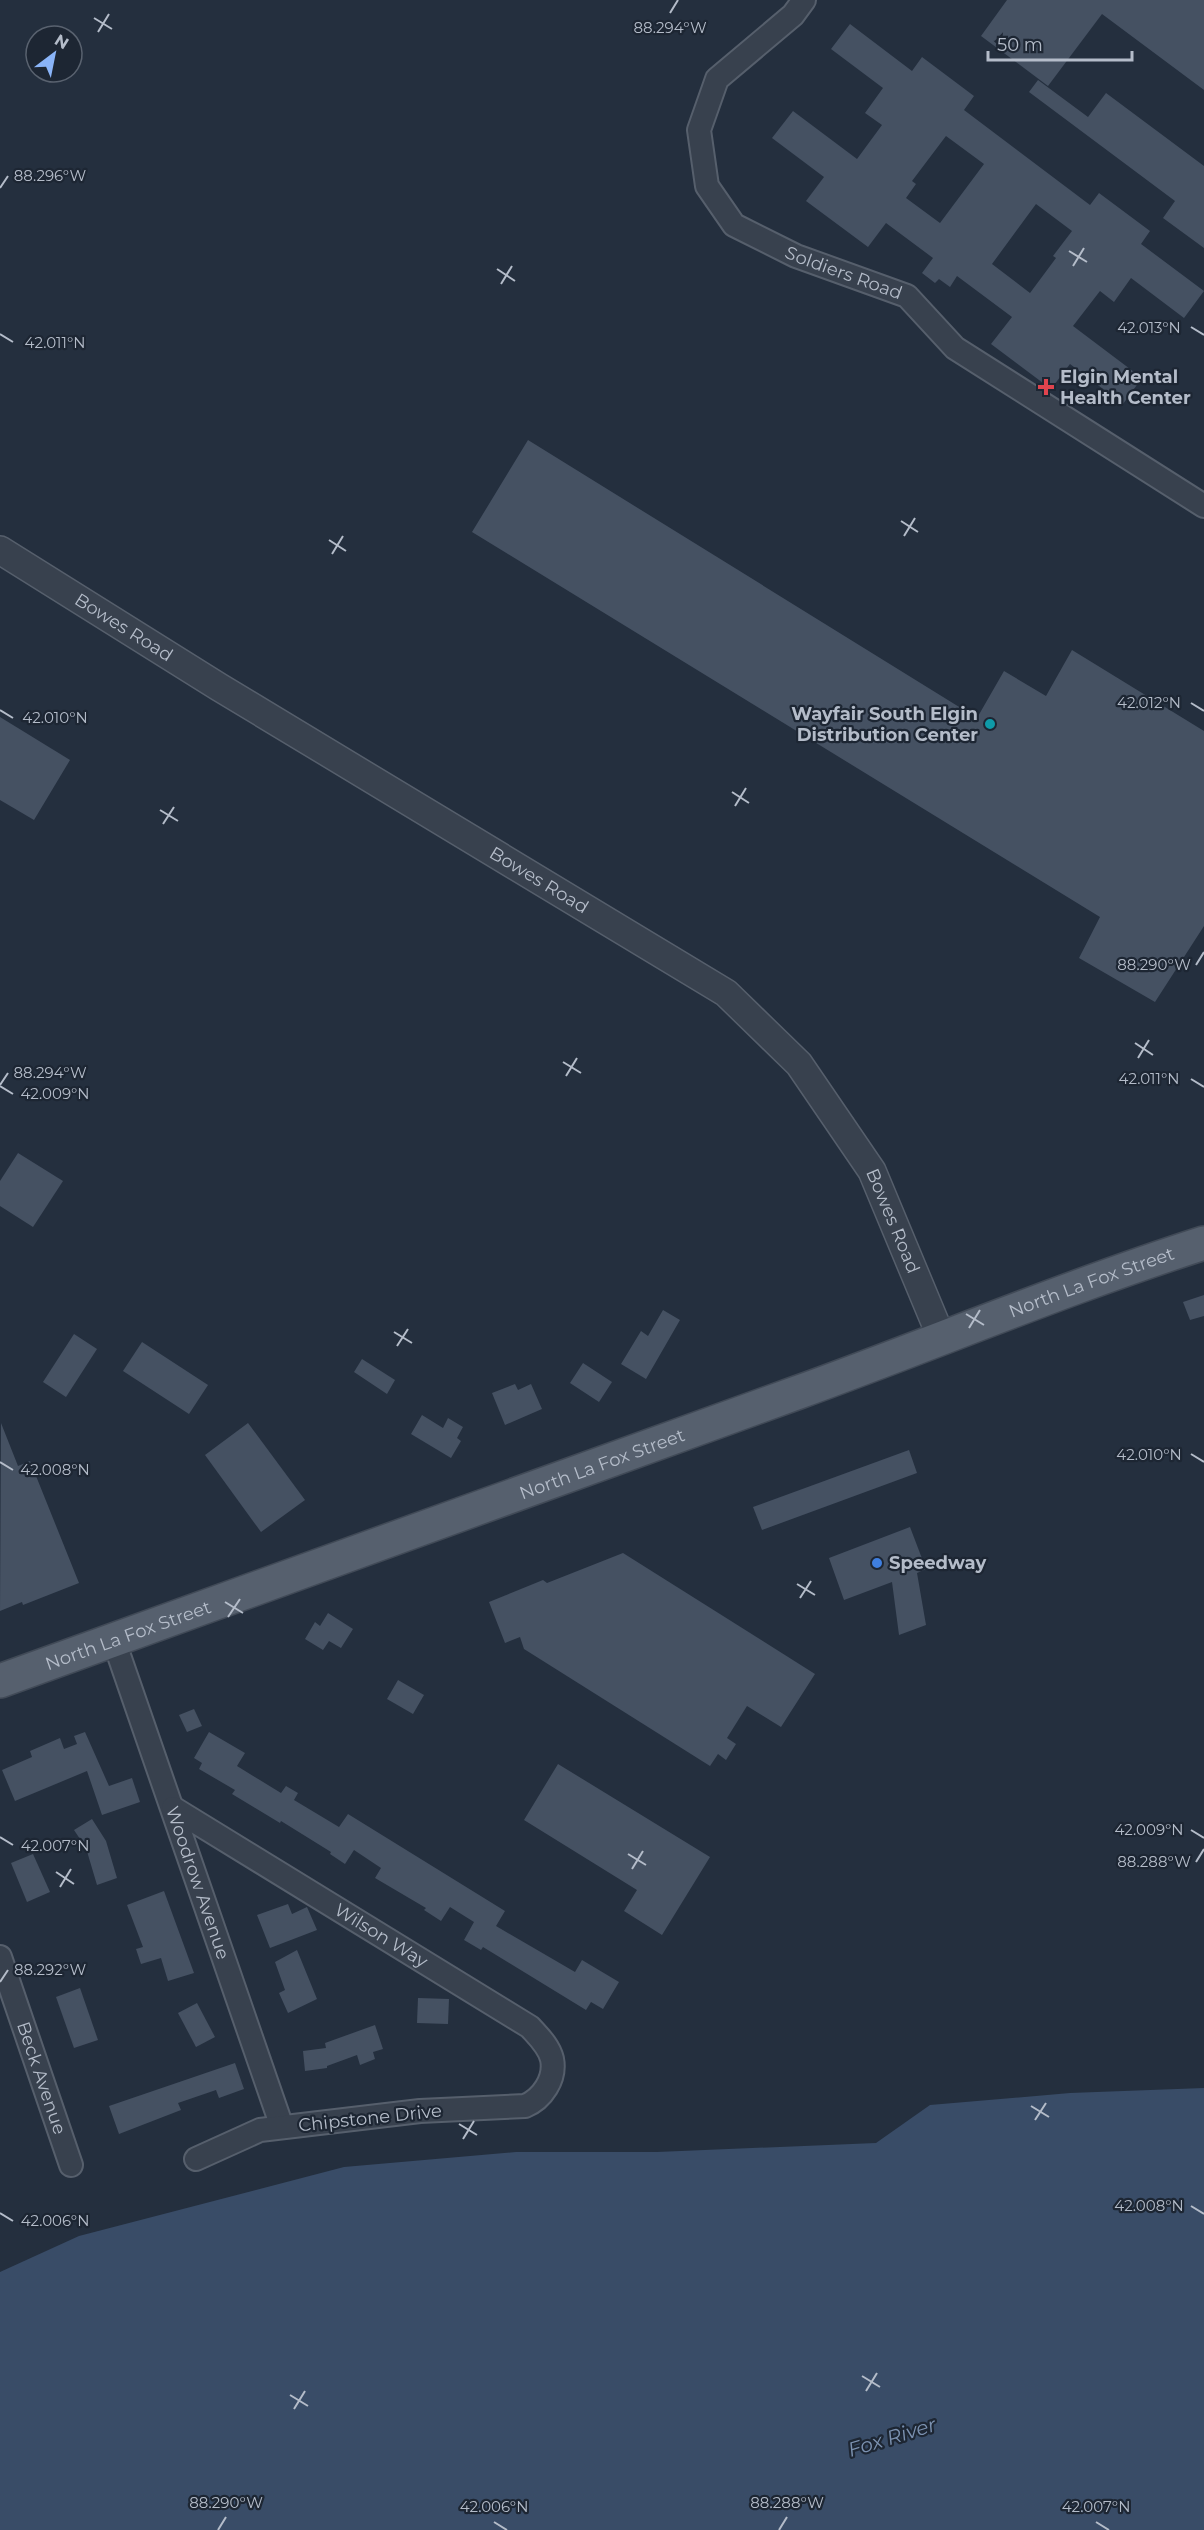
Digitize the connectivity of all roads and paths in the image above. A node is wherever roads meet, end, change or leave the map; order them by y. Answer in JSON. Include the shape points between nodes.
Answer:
{"nodes":[{"id":1,"x":804,"y":0,"type":"edge"},
{"id":2,"x":1204,"y":506,"type":"edge"},
{"id":3,"x":0,"y":550,"type":"edge"},
{"id":4,"x":1204,"y":1243,"type":"edge"},
{"id":5,"x":942,"y":1339,"type":"junction"},
{"id":6,"x":114,"y":1641,"type":"junction"},
{"id":7,"x":0,"y":1681,"type":"edge"},
{"id":8,"x":173,"y":1808,"type":"junction"},
{"id":9,"x":0,"y":1957,"type":"edge"},
{"id":10,"x":545,"y":2090,"type":"joint"},
{"id":11,"x":282,"y":2127,"type":"junction"},
{"id":12,"x":196,"y":2159,"type":"dead end"},
{"id":13,"x":71,"y":2165,"type":"dead end"}],
"edges":[{"from":1,"to":2,"type":"street","name":"Soldiers Road","via":[[793,15],[717,80],[699,130],[707,186],[734,225],[796,256],[907,296],[954,348]]},
{"from":3,"to":5,"type":"street","name":"Bowes Road","via":[[726,993],[799,1064],[872,1171]]},
{"from":4,"to":5,"type":"main road","name":"North La Fox Street","via":[[1124,1269]]},
{"from":5,"to":6,"type":"main road","name":"North La Fox Street"},
{"from":6,"to":7,"type":"main road","name":"North La Fox Street"},
{"from":6,"to":8,"type":"street","name":"Woodrow Avenue"},
{"from":8,"to":10,"type":"street","name":"Wilson Way","via":[[530,2027],[544,2042],[552,2059]]},
{"from":8,"to":11,"type":"street","name":"Woodrow Avenue"},
{"from":9,"to":13,"type":"street","name":"Beck Avenue"},
{"from":10,"to":11,"type":"street","name":"Chipstone Drive","via":[[535,2102],[525,2106],[420,2111]]},
{"from":11,"to":12,"type":"street","name":"Chipstone Drive","via":[[260,2130]]}]}
